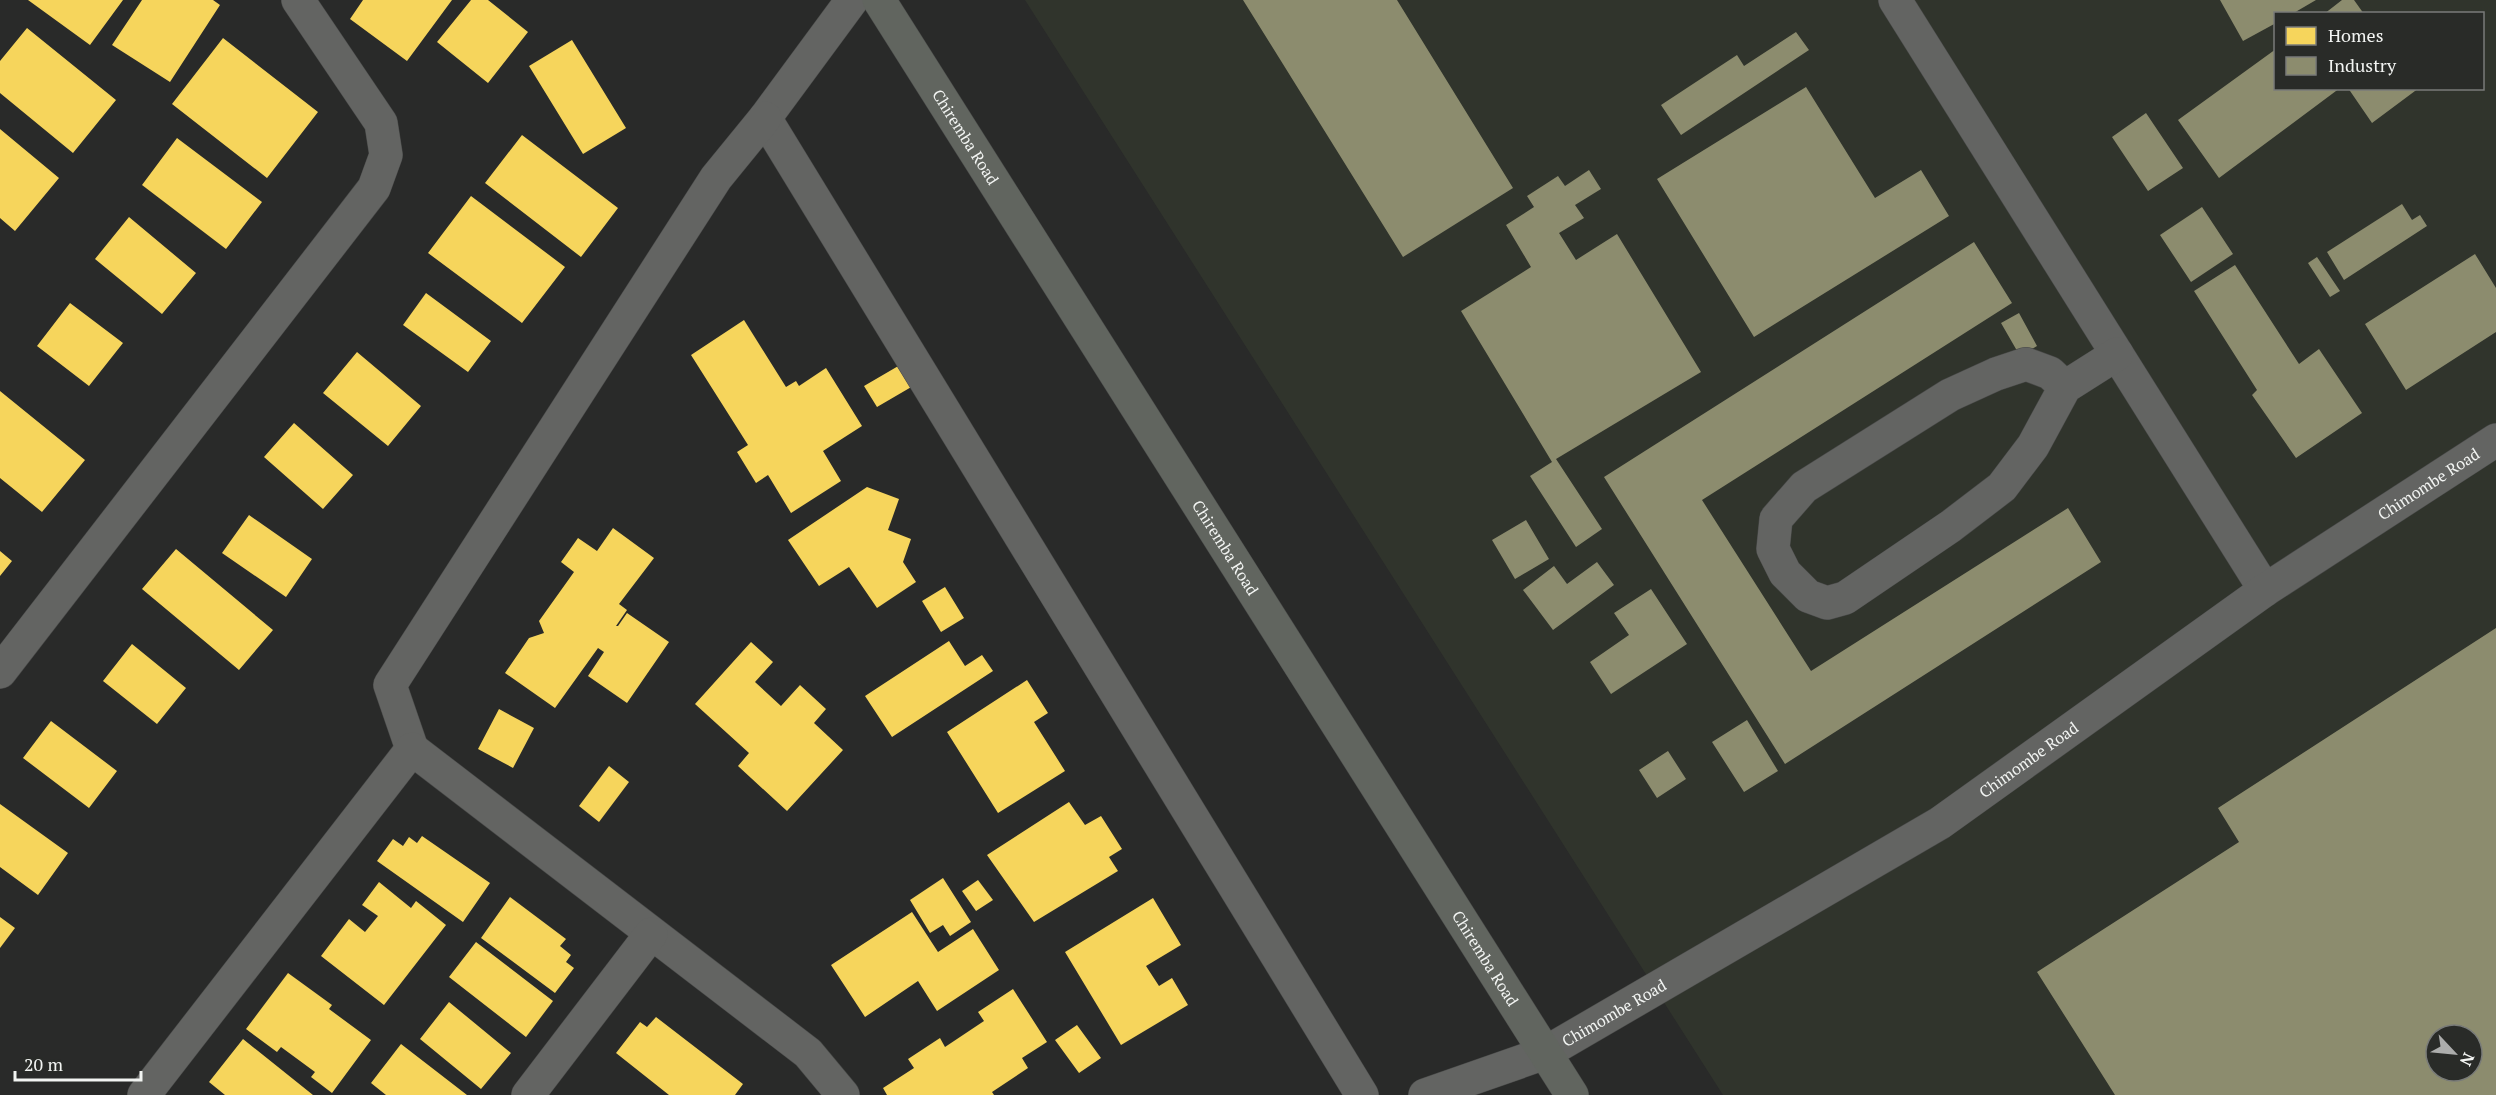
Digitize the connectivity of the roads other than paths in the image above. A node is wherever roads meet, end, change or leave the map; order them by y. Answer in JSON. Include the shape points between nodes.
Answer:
{"nodes":[{"id":1,"x":298,"y":0,"type":"edge"},
{"id":2,"x":852,"y":0,"type":"edge"},
{"id":3,"x":879,"y":0,"type":"edge"},
{"id":4,"x":1895,"y":0,"type":"edge"},
{"id":5,"x":765,"y":118,"type":"junction"},
{"id":6,"x":2117,"y":354,"type":"junction"},
{"id":7,"x":2065,"y":387,"type":"junction"},
{"id":8,"x":2496,"y":440,"type":"edge"},
{"id":9,"x":2265,"y":590,"type":"junction"},
{"id":10,"x":0,"y":672,"type":"edge"},
{"id":11,"x":412,"y":749,"type":"junction"},
{"id":12,"x":651,"y":934,"type":"junction"},
{"id":13,"x":1545,"y":1053,"type":"junction"},
{"id":14,"x":144,"y":1095,"type":"edge"},
{"id":15,"x":528,"y":1095,"type":"edge"},
{"id":16,"x":843,"y":1095,"type":"edge"},
{"id":17,"x":1362,"y":1095,"type":"edge"},
{"id":18,"x":1425,"y":1095,"type":"edge"},
{"id":19,"x":1572,"y":1095,"type":"edge"}],
"edges":[{"from":1,"to":10,"type":"street","via":[[381,123],[386,155],[374,188]]},
{"from":2,"to":5,"type":"street"},
{"from":3,"to":13,"type":"main road","name":"Chiremba Road"},
{"from":4,"to":6,"type":"street"},
{"from":5,"to":11,"type":"street","via":[[716,178],[390,685]]},
{"from":5,"to":17,"type":"street"},
{"from":6,"to":7,"type":"street"},
{"from":6,"to":9,"type":"street"},
{"from":7,"to":7,"type":"street","via":[[2050,373],[2026,364],[1996,374],[1950,395],[1804,487],[1776,519],[1773,549],[1785,573],[1808,596],[1827,603],[1845,598],[2002,487],[2033,446]]},
{"from":8,"to":9,"type":"street","name":"Chimombe Road"},
{"from":9,"to":13,"type":"street","name":"Chimombe Road","via":[[1941,823]]},
{"from":11,"to":12,"type":"street"},
{"from":11,"to":14,"type":"street"},
{"from":12,"to":15,"type":"street"},
{"from":12,"to":16,"type":"street","via":[[808,1053]]},
{"from":13,"to":18,"type":"street","name":"Chimombe Road"},
{"from":13,"to":19,"type":"main road","name":"Chiremba Road"}]}
